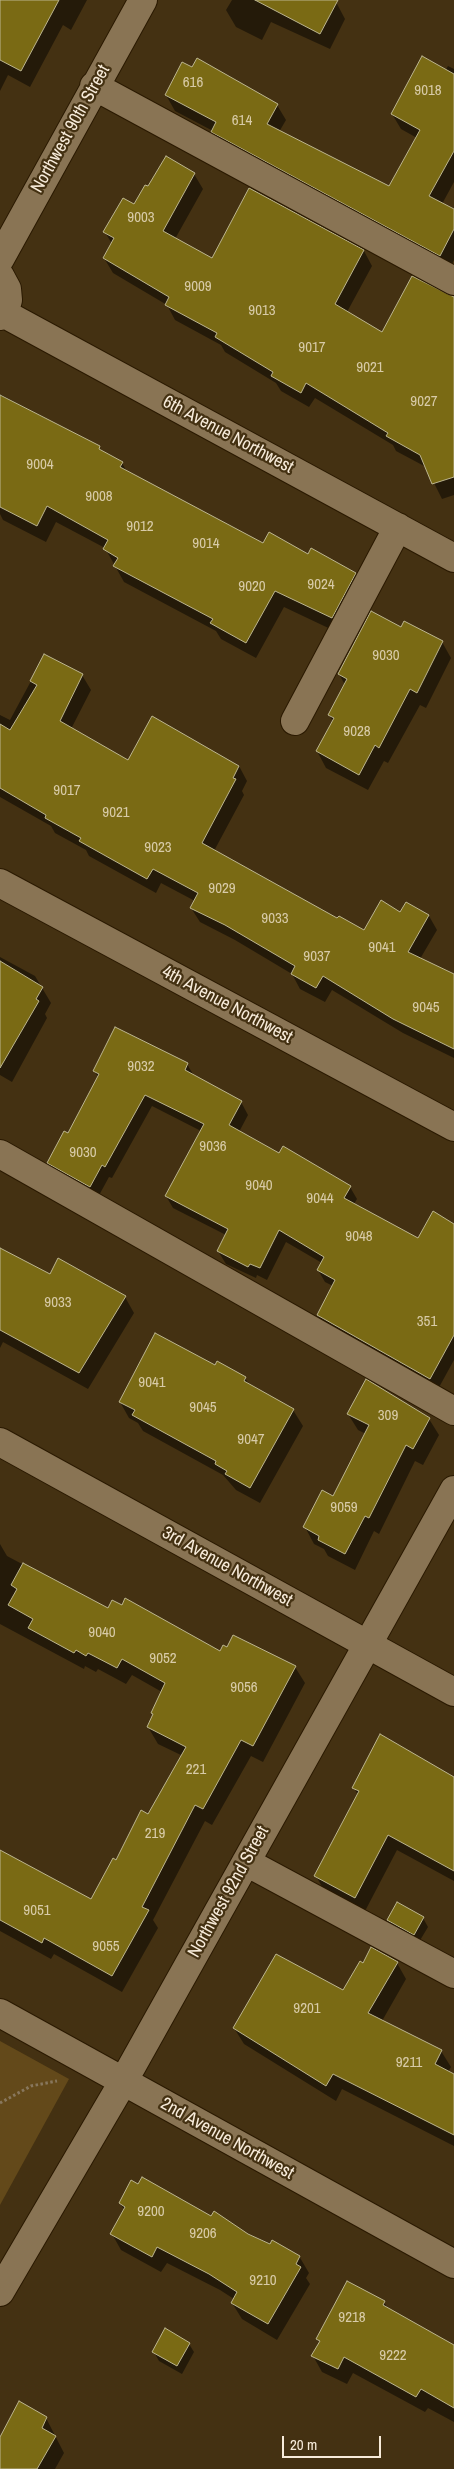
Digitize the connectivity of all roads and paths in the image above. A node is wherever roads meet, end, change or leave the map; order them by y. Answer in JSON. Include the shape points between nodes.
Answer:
{"nodes":[{"id":1,"x":144,"y":0,"type":"edge"},
{"id":2,"x":94,"y":86,"type":"junction"},
{"id":3,"x":0,"y":258,"type":"edge"},
{"id":4,"x":0,"y":276,"type":"edge"},
{"id":5,"x":454,"y":281,"type":"edge"},
{"id":6,"x":1,"y":315,"type":"edge"},
{"id":7,"x":398,"y":527,"type":"junction"},
{"id":8,"x":454,"y":558,"type":"edge"},
{"id":9,"x":295,"y":721,"type":"dead end"},
{"id":10,"x":0,"y":883,"type":"edge"},
{"id":11,"x":454,"y":1126,"type":"edge"},
{"id":12,"x":0,"y":1154,"type":"edge"},
{"id":13,"x":454,"y":1411,"type":"edge"},
{"id":14,"x":0,"y":1442,"type":"edge"},
{"id":15,"x":454,"y":1490,"type":"edge"},
{"id":16,"x":368,"y":1644,"type":"junction"},
{"id":17,"x":454,"y":1692,"type":"edge"},
{"id":18,"x":246,"y":1862,"type":"junction"},
{"id":19,"x":454,"y":1974,"type":"edge"},
{"id":20,"x":0,"y":2013,"type":"edge"},
{"id":21,"x":66,"y":2079,"type":"dead end"},
{"id":22,"x":123,"y":2082,"type":"junction"},
{"id":23,"x":1,"y":2102,"type":"edge"},
{"id":24,"x":454,"y":2264,"type":"edge"},
{"id":25,"x":0,"y":2292,"type":"edge"}],
"edges":[{"from":1,"to":2,"type":"street","name":"Northwest 90th Street"},
{"from":2,"to":3,"type":"street","name":"Northwest 90th Street"},
{"from":2,"to":5,"type":"street"},
{"from":4,"to":6,"type":"street","via":[[7,289],[8,300]]},
{"from":6,"to":7,"type":"street","name":"6th Avenue Northwest"},
{"from":7,"to":8,"type":"street","name":"6th Avenue Northwest"},
{"from":7,"to":9,"type":"street"},
{"from":10,"to":11,"type":"street","name":"4th Avenue Northwest"},
{"from":12,"to":13,"type":"street"},
{"from":14,"to":16,"type":"street","name":"3rd Avenue Northwest"},
{"from":15,"to":16,"type":"street","name":"Northwest 92nd Street"},
{"from":16,"to":17,"type":"street","name":"3rd Avenue Northwest"},
{"from":16,"to":18,"type":"street","name":"Northwest 92nd Street"},
{"from":18,"to":19,"type":"street"},
{"from":18,"to":22,"type":"street","name":"Northwest 92nd Street"},
{"from":20,"to":22,"type":"street","name":"2nd Avenue Northwest"},
{"from":21,"to":23,"type":"path","via":[[31,2086]]},
{"from":22,"to":24,"type":"street","name":"2nd Avenue Northwest"},
{"from":22,"to":25,"type":"street","name":"Northwest 92nd Street"}]}
